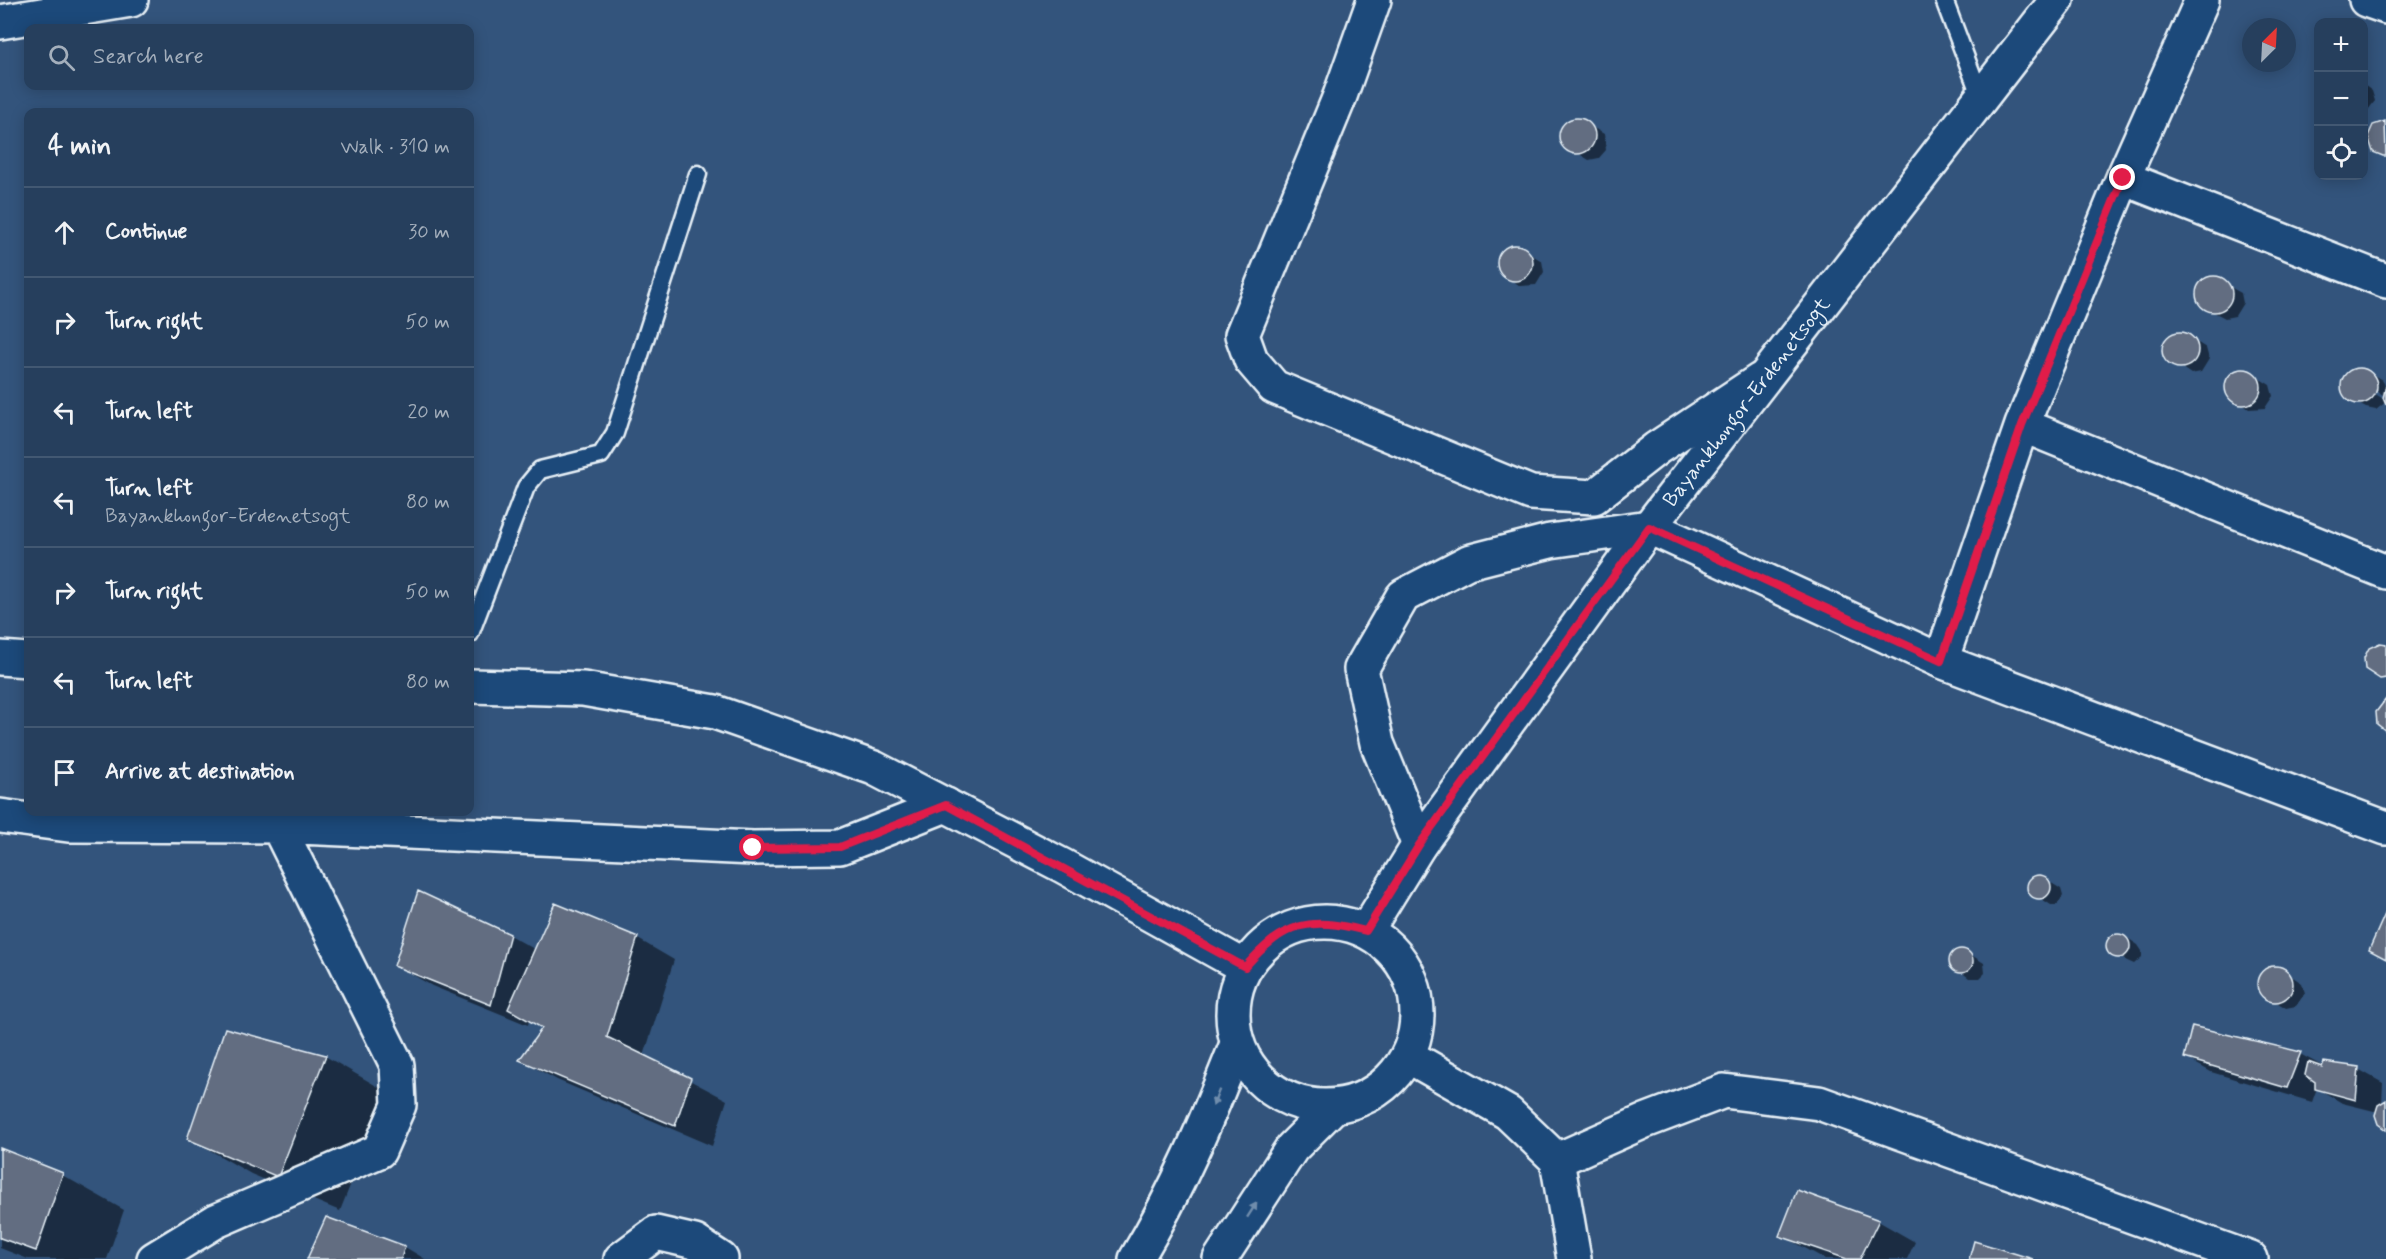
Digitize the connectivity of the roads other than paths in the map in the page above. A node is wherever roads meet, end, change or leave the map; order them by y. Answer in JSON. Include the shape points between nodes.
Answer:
{"nodes":[{"id":1,"x":131,"y":0,"type":"edge"},
{"id":2,"x":1374,"y":0,"type":"edge"},
{"id":3,"x":1944,"y":0,"type":"edge"},
{"id":4,"x":2057,"y":0,"type":"edge"},
{"id":5,"x":2202,"y":0,"type":"edge"},
{"id":6,"x":2366,"y":0,"type":"edge"},
{"id":7,"x":2386,"y":7,"type":"edge"},
{"id":8,"x":0,"y":22,"type":"edge"},
{"id":9,"x":1981,"y":98,"type":"junction"},
{"id":10,"x":698,"y":174,"type":"dead end"},
{"id":11,"x":2123,"y":178,"type":"junction"},
{"id":12,"x":2386,"y":281,"type":"edge"},
{"id":13,"x":1766,"y":376,"type":"junction"},
{"id":14,"x":2022,"y":425,"type":"junction"},
{"id":15,"x":1649,"y":527,"type":"junction"},
{"id":16,"x":2386,"y":572,"type":"edge"},
{"id":17,"x":474,"y":624,"type":"edge"},
{"id":18,"x":0,"y":658,"type":"edge"},
{"id":19,"x":24,"y":660,"type":"edge"},
{"id":20,"x":1941,"y":661,"type":"junction"},
{"id":21,"x":474,"y":686,"type":"edge"},
{"id":22,"x":946,"y":805,"type":"junction"},
{"id":23,"x":0,"y":816,"type":"edge"},
{"id":24,"x":274,"y":819,"type":"edge"},
{"id":25,"x":2386,"y":828,"type":"edge"},
{"id":26,"x":1419,"y":845,"type":"junction"},
{"id":27,"x":1366,"y":931,"type":"junction"},
{"id":28,"x":1245,"y":967,"type":"junction"},
{"id":29,"x":1237,"y":1044,"type":"junction"},
{"id":30,"x":1408,"y":1056,"type":"junction"},
{"id":31,"x":1333,"y":1107,"type":"junction"},
{"id":32,"x":1557,"y":1160,"type":"junction"},
{"id":33,"x":154,"y":1259,"type":"edge"},
{"id":34,"x":621,"y":1259,"type":"edge"},
{"id":35,"x":721,"y":1259,"type":"edge"},
{"id":36,"x":1136,"y":1259,"type":"edge"},
{"id":37,"x":1220,"y":1259,"type":"edge"},
{"id":38,"x":1574,"y":1259,"type":"edge"},
{"id":39,"x":2252,"y":1259,"type":"edge"}],
"edges":[{"from":1,"to":8,"type":"street"},
{"from":2,"to":13,"type":"street","via":[[1340,96],[1242,335],[1251,360],[1274,387],[1531,494],[1594,497],[1657,448]]},
{"from":3,"to":9,"type":"lane"},
{"from":4,"to":9,"type":"street","name":"Bayankhongor-Erdenetsogt"},
{"from":5,"to":11,"type":"street"},
{"from":6,"to":7,"type":"street"},
{"from":9,"to":13,"type":"street","name":"Bayankhongor-Erdenetsogt"},
{"from":10,"to":17,"type":"lane","via":[[615,433],[601,455],[540,470],[526,487]]},
{"from":11,"to":12,"type":"street"},
{"from":11,"to":14,"type":"street"},
{"from":13,"to":15,"type":"street","name":"Bayankhongor-Erdenetsogt"},
{"from":14,"to":16,"type":"street"},
{"from":14,"to":20,"type":"street"},
{"from":15,"to":20,"type":"street"},
{"from":15,"to":26,"type":"street","name":"Bayankhongor-Erdenetsogt"},
{"from":15,"to":26,"type":"street","via":[[1550,541],[1468,562],[1403,596],[1361,669],[1377,743]]},
{"from":18,"to":19,"type":"street"},
{"from":20,"to":25,"type":"street"},
{"from":21,"to":22,"type":"street","via":[[583,689],[715,712],[874,768]]},
{"from":22,"to":24,"type":"street","via":[[840,847],[753,848]]},
{"from":22,"to":28,"type":"street"},
{"from":23,"to":24,"type":"street","via":[[68,825]]},
{"from":24,"to":33,"type":"street","via":[[397,1065],[399,1105],[380,1150],[216,1221]]},
{"from":26,"to":27,"type":"street","name":"Bayankhongor-Erdenetsogt"},
{"from":27,"to":28,"type":"street","via":[[1332,922],[1298,925],[1267,942]]},
{"from":27,"to":30,"type":"street","via":[[1395,953],[1413,985],[1418,1021]]},
{"from":28,"to":29,"type":"street","via":[[1232,1014]]},
{"from":29,"to":31,"type":"street","via":[[1252,1071],[1274,1092],[1302,1104]]},
{"from":29,"to":36,"type":"street","one_way":true,"via":[[1209,1115]]},
{"from":30,"to":31,"type":"street","via":[[1381,1087],[1363,1098]]},
{"from":30,"to":32,"type":"street","via":[[1508,1113]]},
{"from":37,"to":31,"type":"street","one_way":true,"via":[[1292,1148]]},
{"from":32,"to":38,"type":"street"},
{"from":32,"to":39,"type":"street","via":[[1724,1090],[1819,1103]]},
{"from":34,"to":35,"type":"street","via":[[656,1233],[694,1242]]}]}
